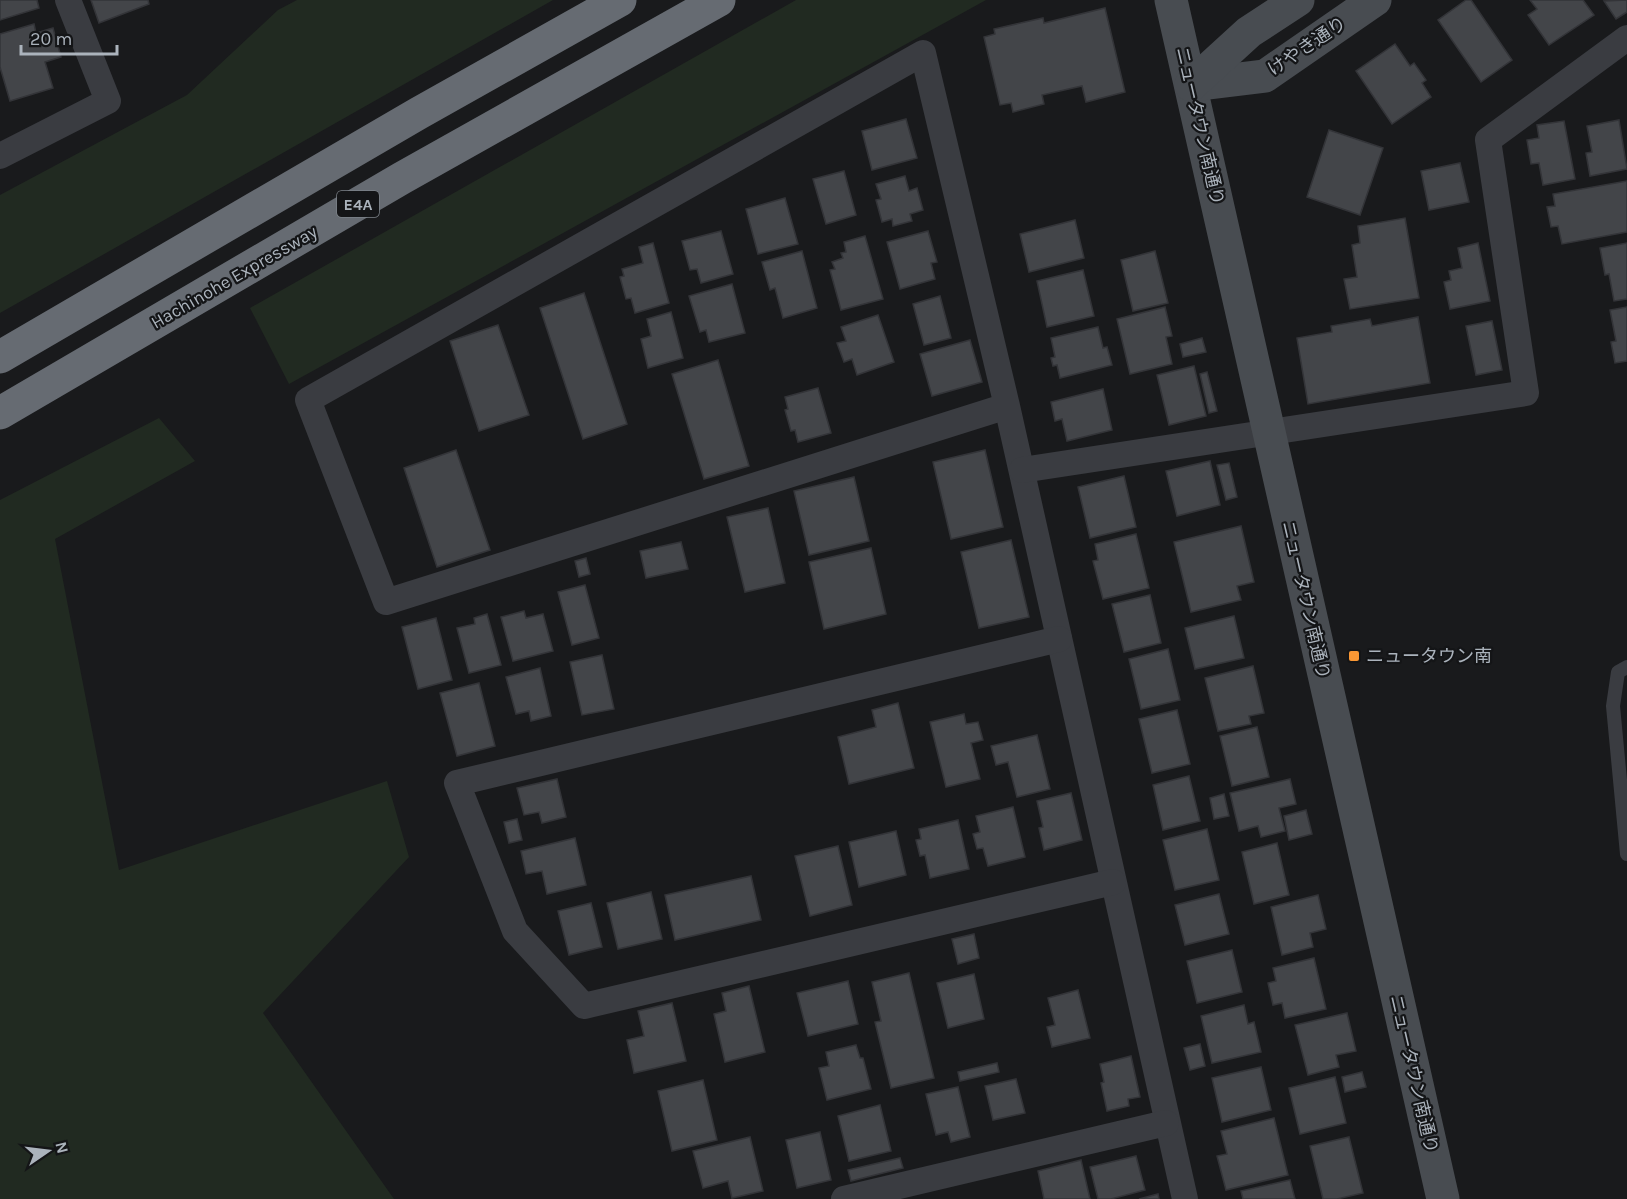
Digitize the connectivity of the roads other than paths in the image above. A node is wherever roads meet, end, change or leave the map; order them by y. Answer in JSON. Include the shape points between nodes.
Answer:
{"nodes":[{"id":1,"x":68,"y":0,"type":"edge"},
{"id":2,"x":620,"y":0,"type":"edge"},
{"id":3,"x":719,"y":0,"type":"edge"},
{"id":4,"x":1171,"y":0,"type":"edge"},
{"id":5,"x":1298,"y":0,"type":"edge"},
{"id":6,"x":1375,"y":0,"type":"edge"},
{"id":7,"x":1627,"y":38,"type":"edge"},
{"id":8,"x":1191,"y":85,"type":"junction"},
{"id":9,"x":0,"y":156,"type":"edge"},
{"id":10,"x":0,"y":357,"type":"edge"},
{"id":11,"x":1007,"y":406,"type":"junction"},
{"id":12,"x":0,"y":413,"type":"edge"},
{"id":13,"x":1267,"y":430,"type":"junction"},
{"id":14,"x":1022,"y":470,"type":"junction"},
{"id":15,"x":1059,"y":639,"type":"junction"},
{"id":16,"x":1627,"y":667,"type":"edge"},
{"id":17,"x":1627,"y":854,"type":"edge"},
{"id":18,"x":1113,"y":882,"type":"junction"},
{"id":19,"x":1166,"y":1123,"type":"junction"},
{"id":20,"x":844,"y":1199,"type":"edge"},
{"id":21,"x":1185,"y":1199,"type":"edge"},
{"id":22,"x":1443,"y":1199,"type":"edge"}],
"edges":[{"from":1,"to":9,"type":"street","via":[[108,101]]},
{"from":2,"to":10,"type":"highway","number":"E4A"},
{"from":3,"to":12,"type":"highway","name":"Hachinohe Expressway","number":"E4A","via":[[402,178]]},
{"from":4,"to":8,"type":"street","name":"ニュータウン南通り"},
{"from":5,"to":8,"type":"street","via":[[1249,32]]},
{"from":6,"to":8,"type":"street","name":"けやき通り","via":[[1265,76]]},
{"from":7,"to":13,"type":"street","via":[[1488,140],[1526,393]]},
{"from":8,"to":13,"type":"street","name":"ニュータウン南通り"},
{"from":11,"to":11,"type":"street","via":[[386,602],[308,400],[923,52]]},
{"from":11,"to":14,"type":"street"},
{"from":13,"to":14,"type":"street"},
{"from":13,"to":22,"type":"street","name":"ニュータウン南通り"},
{"from":14,"to":15,"type":"street"},
{"from":15,"to":18,"type":"street"},
{"from":15,"to":18,"type":"street","via":[[457,783],[515,931],[584,1006]]},
{"from":16,"to":17,"type":"lane","via":[[1618,672],[1613,706]]},
{"from":18,"to":19,"type":"street"},
{"from":19,"to":20,"type":"street"},
{"from":19,"to":21,"type":"street"}]}
